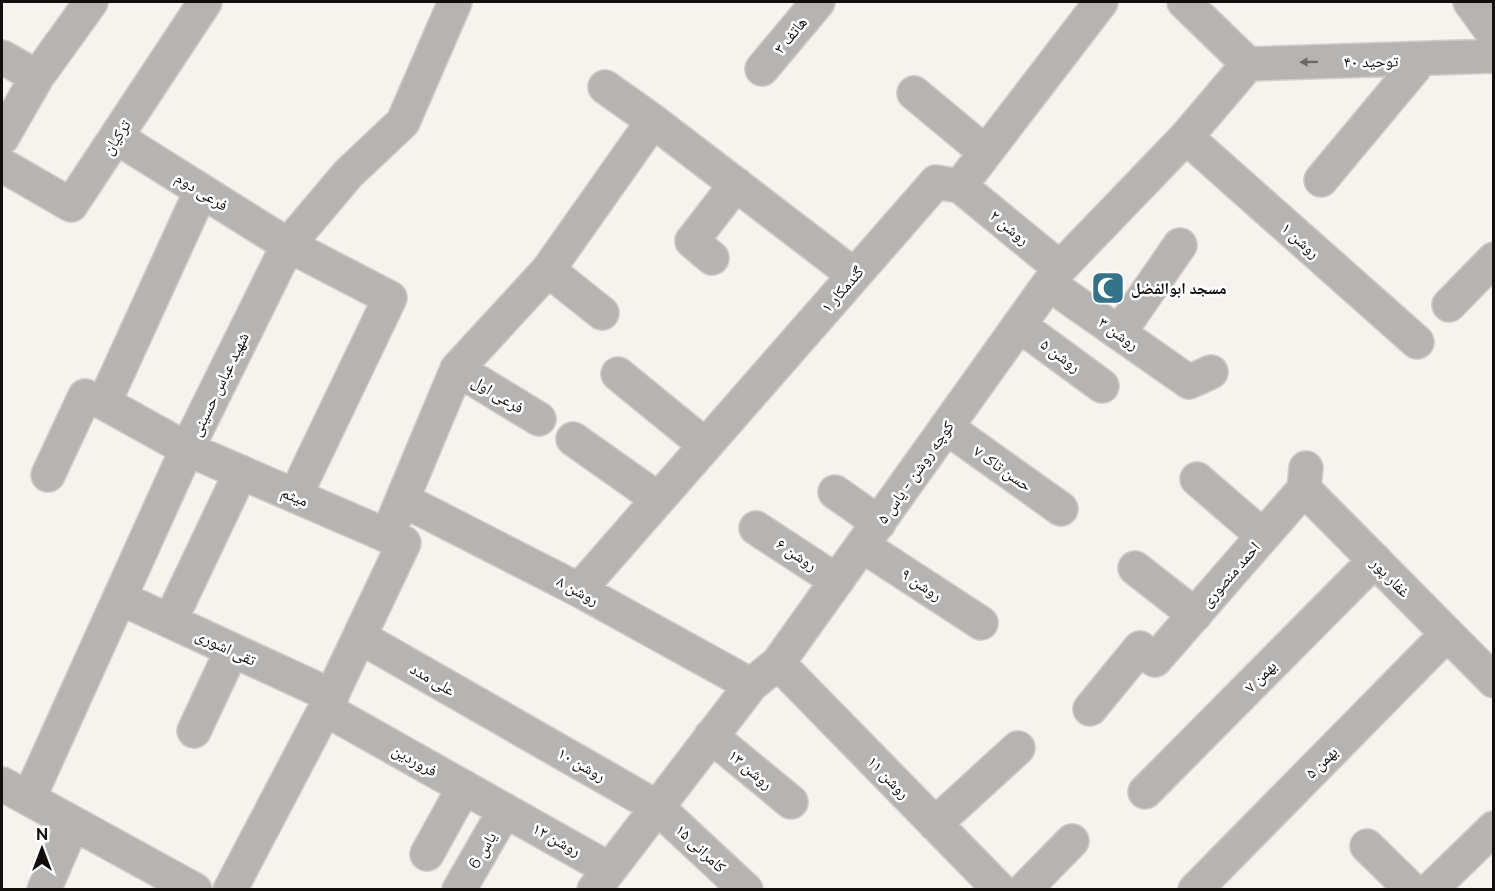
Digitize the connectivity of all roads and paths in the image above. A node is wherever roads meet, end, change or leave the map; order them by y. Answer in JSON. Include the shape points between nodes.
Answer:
{"nodes":[{"id":1,"x":91,"y":2,"type":"edge"},
{"id":2,"x":205,"y":2,"type":"edge"},
{"id":3,"x":455,"y":2,"type":"edge"},
{"id":4,"x":818,"y":2,"type":"edge"},
{"id":5,"x":1101,"y":2,"type":"edge"},
{"id":6,"x":1470,"y":2,"type":"edge"},
{"id":7,"x":1197,"y":6,"type":"edge"},
{"id":8,"x":1494,"y":35,"type":"edge"},
{"id":9,"x":1494,"y":56,"type":"edge"},
{"id":10,"x":2,"y":57,"type":"edge"},
{"id":11,"x":1421,"y":60,"type":"junction"},
{"id":12,"x":1248,"y":64,"type":"junction"},
{"id":13,"x":762,"y":69,"type":"dead end"},
{"id":14,"x":37,"y":77,"type":"junction"},
{"id":15,"x":606,"y":87,"type":"dead end"},
{"id":16,"x":914,"y":93,"type":"dead end"},
{"id":17,"x":653,"y":122,"type":"junction"},
{"id":18,"x":116,"y":137,"type":"junction"},
{"id":19,"x":1186,"y":137,"type":"junction"},
{"id":20,"x":2,"y":138,"type":"edge"},
{"id":21,"x":985,"y":152,"type":"junction"},
{"id":22,"x":2,"y":165,"type":"edge"},
{"id":23,"x":1321,"y":180,"type":"dead end"},
{"id":24,"x":736,"y":184,"type":"junction"},
{"id":25,"x":960,"y":186,"type":"junction"},
{"id":26,"x":201,"y":191,"type":"junction"},
{"id":27,"x":288,"y":245,"type":"junction"},
{"id":28,"x":1180,"y":245,"type":"dead end"},
{"id":29,"x":712,"y":258,"type":"dead end"},
{"id":30,"x":1494,"y":259,"type":"edge"},
{"id":31,"x":548,"y":270,"type":"junction"},
{"id":32,"x":855,"y":275,"type":"junction"},
{"id":33,"x":1055,"y":276,"type":"junction"},
{"id":34,"x":1449,"y":305,"type":"dead end"},
{"id":35,"x":603,"y":313,"type":"dead end"},
{"id":36,"x":1019,"y":325,"type":"junction"},
{"id":37,"x":1119,"y":333,"type":"junction"},
{"id":38,"x":1417,"y":342,"type":"dead end"},
{"id":39,"x":457,"y":369,"type":"junction"},
{"id":40,"x":618,"y":374,"type":"dead end"},
{"id":41,"x":1200,"y":377,"type":"dead end"},
{"id":42,"x":1102,"y":386,"type":"dead end"},
{"id":43,"x":104,"y":403,"type":"junction"},
{"id":44,"x":539,"y":419,"type":"dead end"},
{"id":45,"x":946,"y":427,"type":"junction"},
{"id":46,"x":573,"y":439,"type":"dead end"},
{"id":47,"x":705,"y":445,"type":"junction"},
{"id":48,"x":187,"y":449,"type":"junction"},
{"id":49,"x":241,"y":472,"type":"junction"},
{"id":50,"x":48,"y":475,"type":"dead end"},
{"id":51,"x":1305,"y":478,"type":"joint"},
{"id":52,"x":1197,"y":479,"type":"dead end"},
{"id":53,"x":836,"y":492,"type":"dead end"},
{"id":54,"x":295,"y":496,"type":"junction"},
{"id":55,"x":658,"y":499,"type":"junction"},
{"id":56,"x":403,"y":500,"type":"junction"},
{"id":57,"x":1061,"y":509,"type":"dead end"},
{"id":58,"x":756,"y":528,"type":"dead end"},
{"id":59,"x":871,"y":534,"type":"junction"},
{"id":60,"x":1263,"y":536,"type":"junction"},
{"id":61,"x":395,"y":539,"type":"junction"},
{"id":62,"x":1374,"y":560,"type":"junction"},
{"id":63,"x":1135,"y":568,"type":"dead end"},
{"id":64,"x":837,"y":581,"type":"junction"},
{"id":65,"x":579,"y":590,"type":"junction"},
{"id":66,"x":120,"y":597,"type":"junction"},
{"id":67,"x":1195,"y":615,"type":"junction"},
{"id":68,"x":170,"y":621,"type":"junction"},
{"id":69,"x":981,"y":623,"type":"dead end"},
{"id":70,"x":1447,"y":634,"type":"junction"},
{"id":71,"x":360,"y":637,"type":"junction"},
{"id":72,"x":232,"y":650,"type":"junction"},
{"id":73,"x":778,"y":663,"type":"junction"},
{"id":74,"x":1490,"y":670,"type":"edge"},
{"id":75,"x":751,"y":685,"type":"junction"},
{"id":76,"x":329,"y":703,"type":"junction"},
{"id":77,"x":1090,"y":708,"type":"dead end"},
{"id":78,"x":506,"y":721,"type":"joint"},
{"id":79,"x":194,"y":731,"type":"dead end"},
{"id":80,"x":711,"y":736,"type":"junction"},
{"id":81,"x":1018,"y":748,"type":"dead end"},
{"id":82,"x":464,"y":787,"type":"junction"},
{"id":83,"x":15,"y":791,"type":"edge"},
{"id":84,"x":1145,"y":792,"type":"dead end"},
{"id":85,"x":791,"y":802,"type":"dead end"},
{"id":86,"x":657,"y":807,"type":"junction"},
{"id":87,"x":505,"y":810,"type":"junction"},
{"id":88,"x":73,"y":823,"type":"junction"},
{"id":89,"x":935,"y":824,"type":"junction"},
{"id":90,"x":1494,"y":828,"type":"edge"},
{"id":91,"x":1072,"y":841,"type":"dead end"},
{"id":92,"x":1368,"y":846,"type":"dead end"},
{"id":93,"x":427,"y":854,"type":"dead end"},
{"id":94,"x":602,"y":879,"type":"edge"},
{"id":95,"x":186,"y":887,"type":"edge"},
{"id":96,"x":44,"y":890,"type":"edge"},
{"id":97,"x":230,"y":890,"type":"edge"},
{"id":98,"x":459,"y":890,"type":"edge"},
{"id":99,"x":746,"y":890,"type":"edge"},
{"id":100,"x":1000,"y":890,"type":"edge"},
{"id":101,"x":1023,"y":890,"type":"edge"},
{"id":102,"x":1195,"y":890,"type":"edge"},
{"id":103,"x":1412,"y":890,"type":"edge"},
{"id":104,"x":1430,"y":890,"type":"edge"}],
"edges":[{"from":1,"to":14,"type":"street"},
{"from":2,"to":18,"type":"street","name":"ترکیان"},
{"from":3,"to":27,"type":"street","name":"شهید عباس حسینی","via":[[403,122],[348,174]]},
{"from":4,"to":13,"type":"street","name":"هاتف ۳"},
{"from":5,"to":21,"type":"street"},
{"from":6,"to":8,"type":"street"},
{"from":7,"to":12,"type":"street"},
{"from":9,"to":11,"type":"street","name":"توحید ۴۰"},
{"from":10,"to":14,"type":"street"},
{"from":11,"to":12,"type":"street","name":"توحید ۴۰","one_way":true},
{"from":11,"to":23,"type":"street"},
{"from":12,"to":19,"type":"street","name":"کوچه روشن - یاس ۵"},
{"from":14,"to":20,"type":"street"},
{"from":15,"to":17,"type":"street"},
{"from":16,"to":21,"type":"street"},
{"from":17,"to":24,"type":"street"},
{"from":17,"to":31,"type":"street"},
{"from":18,"to":22,"type":"street","name":"ترکیان","via":[[71,205]]},
{"from":18,"to":26,"type":"street","name":"فرعی دوم"},
{"from":19,"to":33,"type":"street","name":"کوچه روشن - یاس ۵"},
{"from":19,"to":38,"type":"street","name":"روشن ۱"},
{"from":21,"to":25,"type":"street"},
{"from":24,"to":29,"type":"street","via":[[692,241]]},
{"from":24,"to":32,"type":"street"},
{"from":25,"to":32,"type":"street","name":"گندمکار ۱","via":[[936,182]]},
{"from":25,"to":33,"type":"street","name":"روشن ۲"},
{"from":26,"to":27,"type":"street","name":"فرعی دوم"},
{"from":26,"to":43,"type":"street"},
{"from":27,"to":48,"type":"street","name":"شهید عباس حسینی"},
{"from":27,"to":54,"type":"street","name":"فرعی دوم","via":[[390,298]]},
{"from":28,"to":37,"type":"street"},
{"from":30,"to":34,"type":"street"},
{"from":31,"to":35,"type":"street"},
{"from":31,"to":39,"type":"street"},
{"from":32,"to":47,"type":"street","name":"گندمکار ۱"},
{"from":33,"to":36,"type":"street","name":"کوچه روشن - یاس ۵"},
{"from":33,"to":37,"type":"street","name":"روشن ۳"},
{"from":36,"to":42,"type":"street","name":"روشن ۵"},
{"from":36,"to":45,"type":"street","name":"کوچه روشن - یاس ۵"},
{"from":37,"to":41,"type":"street","name":"روشن ۳"},
{"from":39,"to":44,"type":"street","name":"فرعی اول"},
{"from":39,"to":56,"type":"street"},
{"from":40,"to":47,"type":"street"},
{"from":43,"to":48,"type":"street","name":"میثم"},
{"from":43,"to":50,"type":"street","via":[[86,396]]},
{"from":45,"to":57,"type":"street","name":"حسن تاک ۷"},
{"from":45,"to":59,"type":"street","name":"کوچه روشن - یاس ۵"},
{"from":46,"to":55,"type":"street"},
{"from":47,"to":55,"type":"street","name":"گندمکار ۱"},
{"from":48,"to":49,"type":"street","name":"میثم"},
{"from":48,"to":66,"type":"street","name":"شهید عباس حسینی"},
{"from":49,"to":54,"type":"street","name":"میثم"},
{"from":49,"to":68,"type":"street"},
{"from":51,"to":60,"type":"street","name":"احمد منصوری"},
{"from":51,"to":62,"type":"street","name":"غفار پور"},
{"from":52,"to":60,"type":"street"},
{"from":53,"to":59,"type":"street","name":"روشن ۹"},
{"from":54,"to":61,"type":"street","name":"میثم"},
{"from":55,"to":65,"type":"street","name":"گندمکار ۱"},
{"from":56,"to":61,"type":"street"},
{"from":56,"to":65,"type":"street","name":"روشن ۸"},
{"from":58,"to":64,"type":"street","name":"روشن ۶"},
{"from":59,"to":64,"type":"street","name":"کوچه روشن - یاس ۵"},
{"from":59,"to":69,"type":"street","name":"روشن ۹"},
{"from":60,"to":67,"type":"street","name":"احمد منصوری"},
{"from":61,"to":71,"type":"street"},
{"from":62,"to":70,"type":"street","name":"غفار پور"},
{"from":62,"to":84,"type":"street","name":"بهمن ۷"},
{"from":63,"to":67,"type":"street"},
{"from":64,"to":73,"type":"street","name":"کوچه روشن - یاس ۵"},
{"from":65,"to":75,"type":"street","name":"روشن ۸"},
{"from":66,"to":68,"type":"street","name":"تقی اشوری"},
{"from":66,"to":83,"type":"street","name":"شهید عباس حسینی"},
{"from":67,"to":77,"type":"street","name":"احمد منصوری","via":[[1155,660],[1140,648]]},
{"from":68,"to":72,"type":"street","name":"تقی اشوری"},
{"from":70,"to":74,"type":"street","name":"غفار پور"},
{"from":70,"to":102,"type":"street","name":"بهمن ۵"},
{"from":71,"to":76,"type":"street"},
{"from":71,"to":78,"type":"street","name":"علی مدد"},
{"from":72,"to":76,"type":"street","name":"تقی اشوری"},
{"from":72,"to":79,"type":"street"},
{"from":73,"to":75,"type":"street","name":"کوچه روشن - یاس ۵"},
{"from":73,"to":89,"type":"street","name":"روشن ۱۱"},
{"from":75,"to":80,"type":"street","name":"کوچه روشن - یاس ۵"},
{"from":76,"to":82,"type":"street","name":"فروردین"},
{"from":76,"to":97,"type":"street"},
{"from":78,"to":86,"type":"street","name":"روشن ۱۰"},
{"from":80,"to":85,"type":"street","name":"روشن ۱۳"},
{"from":80,"to":86,"type":"street","name":"کوچه روشن - یاس ۵"},
{"from":81,"to":89,"type":"street"},
{"from":82,"to":87,"type":"street","name":"فروردین"},
{"from":82,"to":93,"type":"street"},
{"from":83,"to":88,"type":"street"},
{"from":86,"to":94,"type":"street","name":"کوچه روشن - یاس ۵"},
{"from":86,"to":99,"type":"street","name":"کامرانی ۱۵"},
{"from":87,"to":94,"type":"street","name":"روشن ۱۲"},
{"from":87,"to":98,"type":"street","name":"یاس 6"},
{"from":88,"to":95,"type":"street"},
{"from":88,"to":96,"type":"street"},
{"from":89,"to":100,"type":"street","name":"روشن ۱۱"},
{"from":90,"to":104,"type":"street"},
{"from":91,"to":101,"type":"street"},
{"from":92,"to":103,"type":"street"}]}
